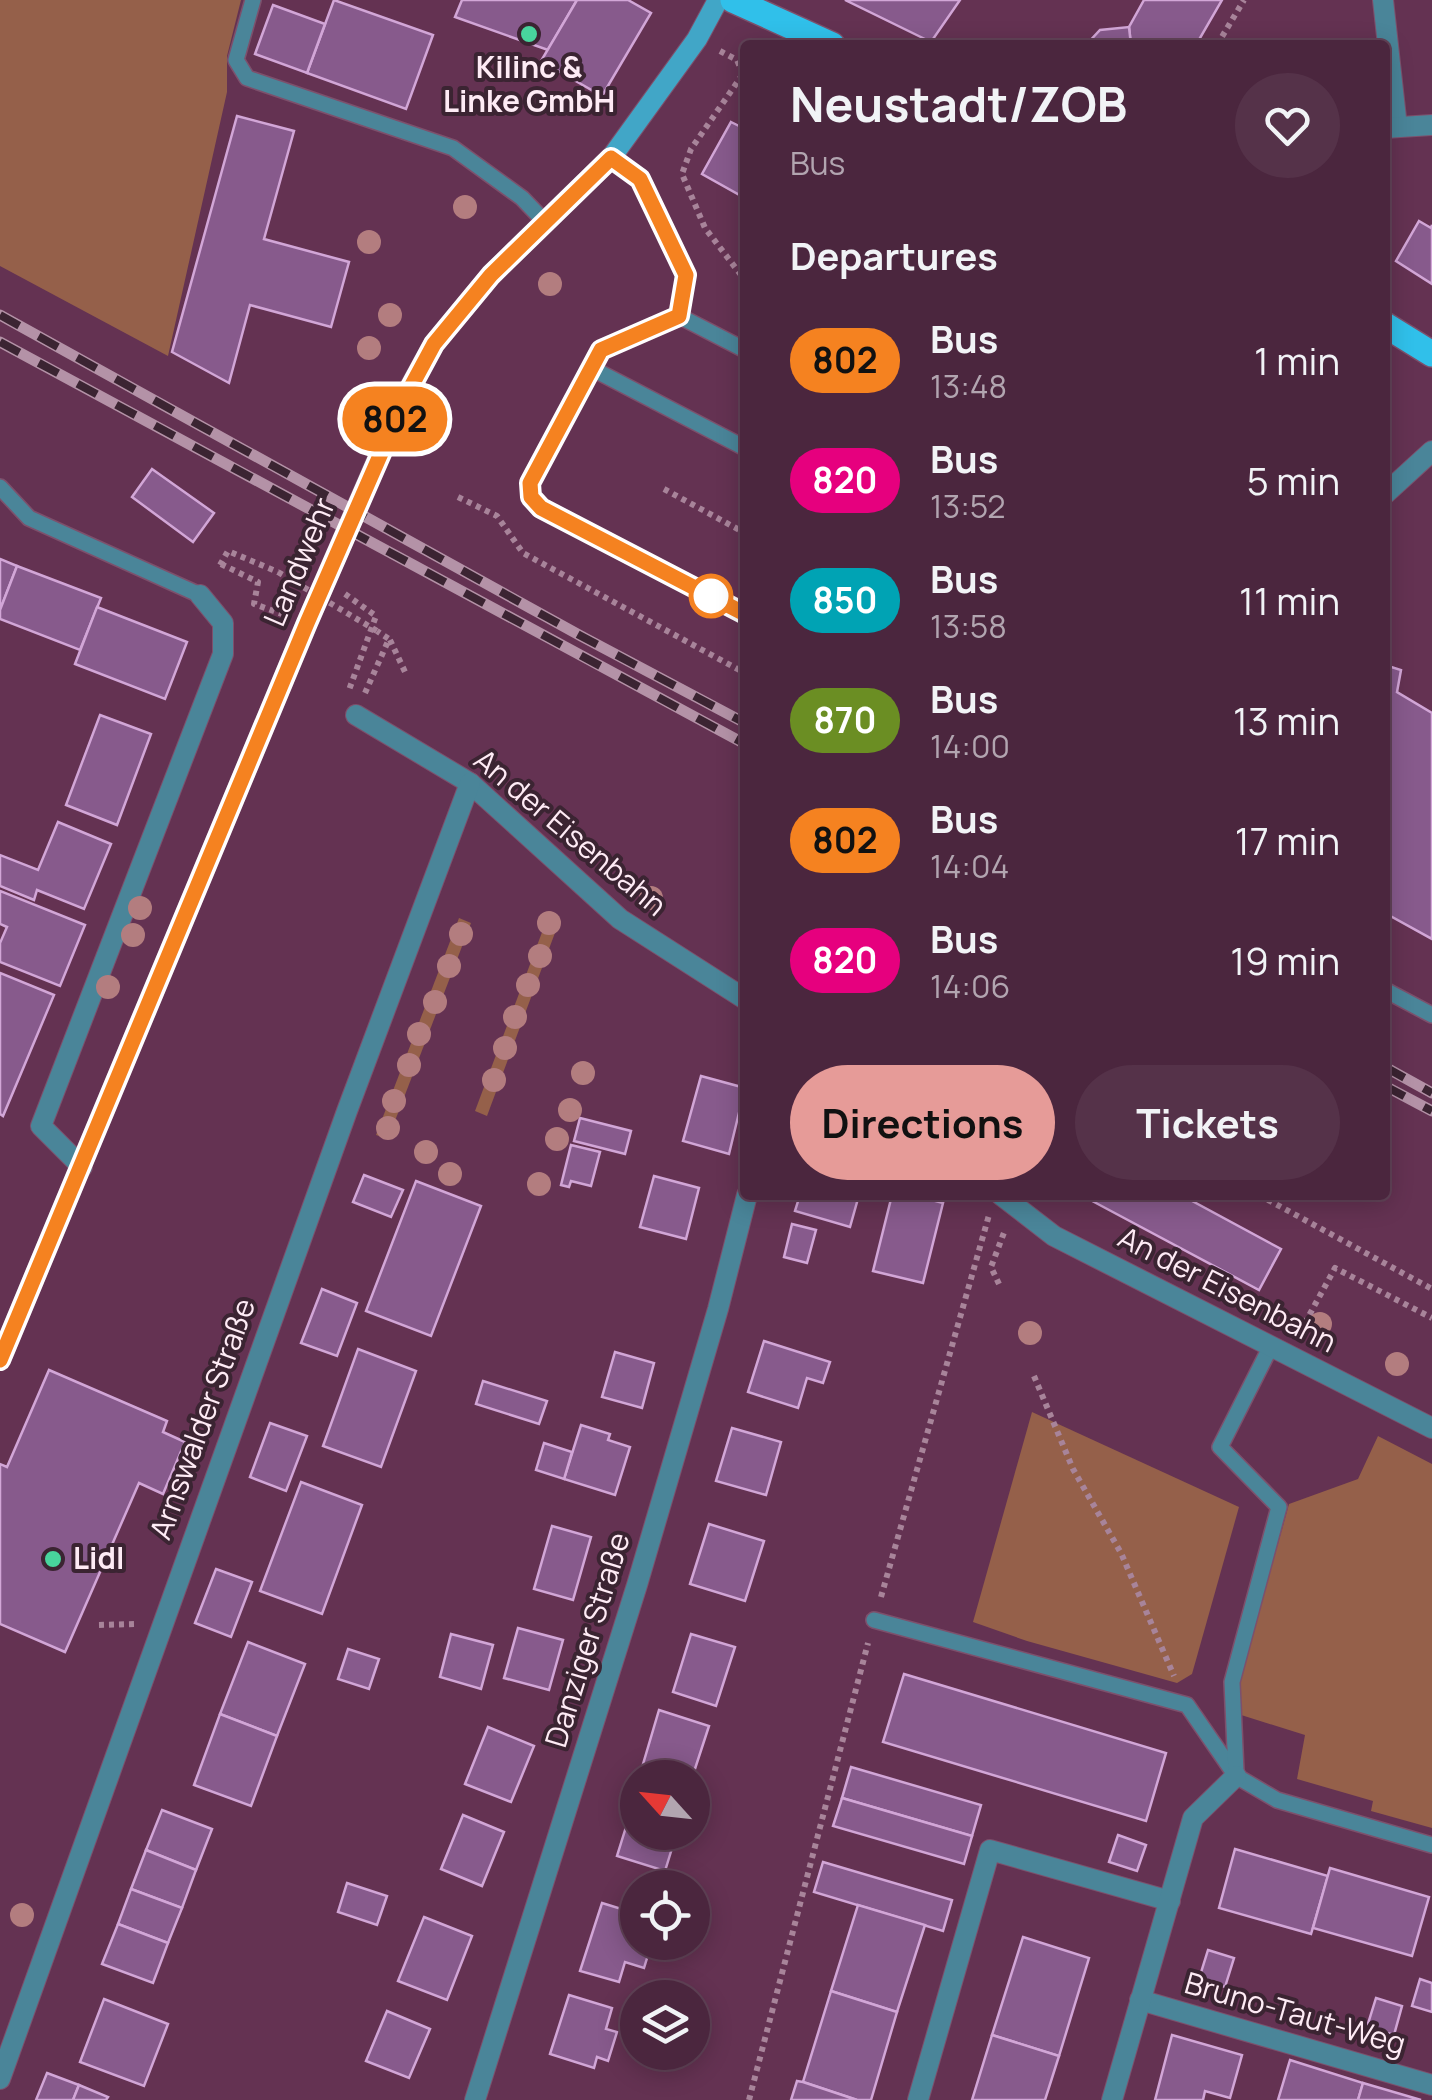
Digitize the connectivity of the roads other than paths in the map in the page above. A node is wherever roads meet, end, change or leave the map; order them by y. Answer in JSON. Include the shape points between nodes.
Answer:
{"nodes":[{"id":1,"x":253,"y":0,"type":"edge"},
{"id":2,"x":718,"y":0,"type":"edge"},
{"id":3,"x":733,"y":0,"type":"edge"},
{"id":4,"x":1382,"y":0,"type":"edge"},
{"id":5,"x":821,"y":40,"type":"edge"},
{"id":6,"x":1385,"y":40,"type":"edge"},
{"id":7,"x":1432,"y":125,"type":"edge"},
{"id":8,"x":1391,"y":127,"type":"edge"},
{"id":9,"x":611,"y":158,"type":"junction"},
{"id":10,"x":544,"y":222,"type":"junction"},
{"id":11,"x":679,"y":316,"type":"junction"},
{"id":12,"x":1390,"y":328,"type":"edge"},
{"id":13,"x":740,"y":347,"type":"edge"},
{"id":14,"x":1432,"y":354,"type":"edge"},
{"id":15,"x":591,"y":368,"type":"junction"},
{"id":16,"x":740,"y":445,"type":"edge"},
{"id":17,"x":1432,"y":450,"type":"edge"},
{"id":18,"x":0,"y":487,"type":"edge"},
{"id":19,"x":1390,"y":489,"type":"edge"},
{"id":20,"x":200,"y":595,"type":"joint"},
{"id":21,"x":740,"y":611,"type":"edge"},
{"id":22,"x":356,"y":715,"type":"road end"},
{"id":23,"x":470,"y":783,"type":"junction"},
{"id":24,"x":1390,"y":993,"type":"edge"},
{"id":25,"x":740,"y":996,"type":"edge"},
{"id":26,"x":1432,"y":1015,"type":"edge"},
{"id":27,"x":82,"y":1167,"type":"junction"},
{"id":28,"x":746,"y":1200,"type":"edge"},
{"id":29,"x":1008,"y":1201,"type":"edge"},
{"id":30,"x":1280,"y":1350,"type":"junction"},
{"id":31,"x":0,"y":1360,"type":"edge"},
{"id":32,"x":1432,"y":1428,"type":"edge"},
{"id":33,"x":874,"y":1620,"type":"dead end"},
{"id":34,"x":1236,"y":1776,"type":"junction"},
{"id":35,"x":1432,"y":1845,"type":"edge"},
{"id":36,"x":1170,"y":1901,"type":"junction"},
{"id":37,"x":1140,"y":2000,"type":"junction"},
{"id":38,"x":0,"y":2078,"type":"edge"},
{"id":39,"x":1432,"y":2085,"type":"edge"},
{"id":40,"x":474,"y":2100,"type":"edge"},
{"id":41,"x":918,"y":2100,"type":"edge"},
{"id":42,"x":1112,"y":2100,"type":"edge"}],
"edges":[{"from":1,"to":10,"type":"lane","via":[[236,60],[248,78],[453,148]]},
{"from":2,"to":9,"type":"street","name":"Landwehr"},
{"from":3,"to":5,"type":"main road"},
{"from":4,"to":6,"type":"street"},
{"from":7,"to":8,"type":"street"},
{"from":9,"to":10,"type":"street","name":"Landwehr"},
{"from":9,"to":11,"type":"lane","via":[[640,179],[686,275]]},
{"from":10,"to":27,"type":"street","name":"Landwehr","via":[[434,344],[376,459]]},
{"from":11,"to":13,"type":"lane"},
{"from":11,"to":15,"type":"lane","via":[[601,350]]},
{"from":12,"to":14,"type":"main road"},
{"from":15,"to":16,"type":"lane"},
{"from":15,"to":21,"type":"lane","via":[[530,483],[531,497]]},
{"from":17,"to":19,"type":"street"},
{"from":18,"to":20,"type":"lane","via":[[29,518]]},
{"from":20,"to":27,"type":"street","name":"Landwehr","via":[[223,623],[224,654],[41,1126]]},
{"from":22,"to":23,"type":"street","name":"An der Eisenbahn"},
{"from":23,"to":25,"type":"street","name":"An der Eisenbahn","via":[[620,919]]},
{"from":23,"to":38,"type":"street","name":"Arnswalder Straße"},
{"from":24,"to":26,"type":"lane"},
{"from":27,"to":31,"type":"street","name":"Landwehr"},
{"from":28,"to":40,"type":"street","name":"Danziger Straße","via":[[642,1566]]},
{"from":29,"to":30,"type":"street","name":"An der Eisenbahn","via":[[1054,1236]]},
{"from":30,"to":32,"type":"street","name":"An der Eisenbahn"},
{"from":30,"to":34,"type":"lane","via":[[1220,1447],[1280,1507],[1232,1682]]},
{"from":33,"to":34,"type":"lane","via":[[1187,1705]]},
{"from":34,"to":35,"type":"lane","via":[[1277,1800]]},
{"from":34,"to":36,"type":"street","via":[[1194,1818]]},
{"from":36,"to":37,"type":"street"},
{"from":36,"to":41,"type":"street","via":[[990,1850]]},
{"from":37,"to":39,"type":"street","name":"Bruno-Taut-Weg"},
{"from":37,"to":42,"type":"street"}]}
